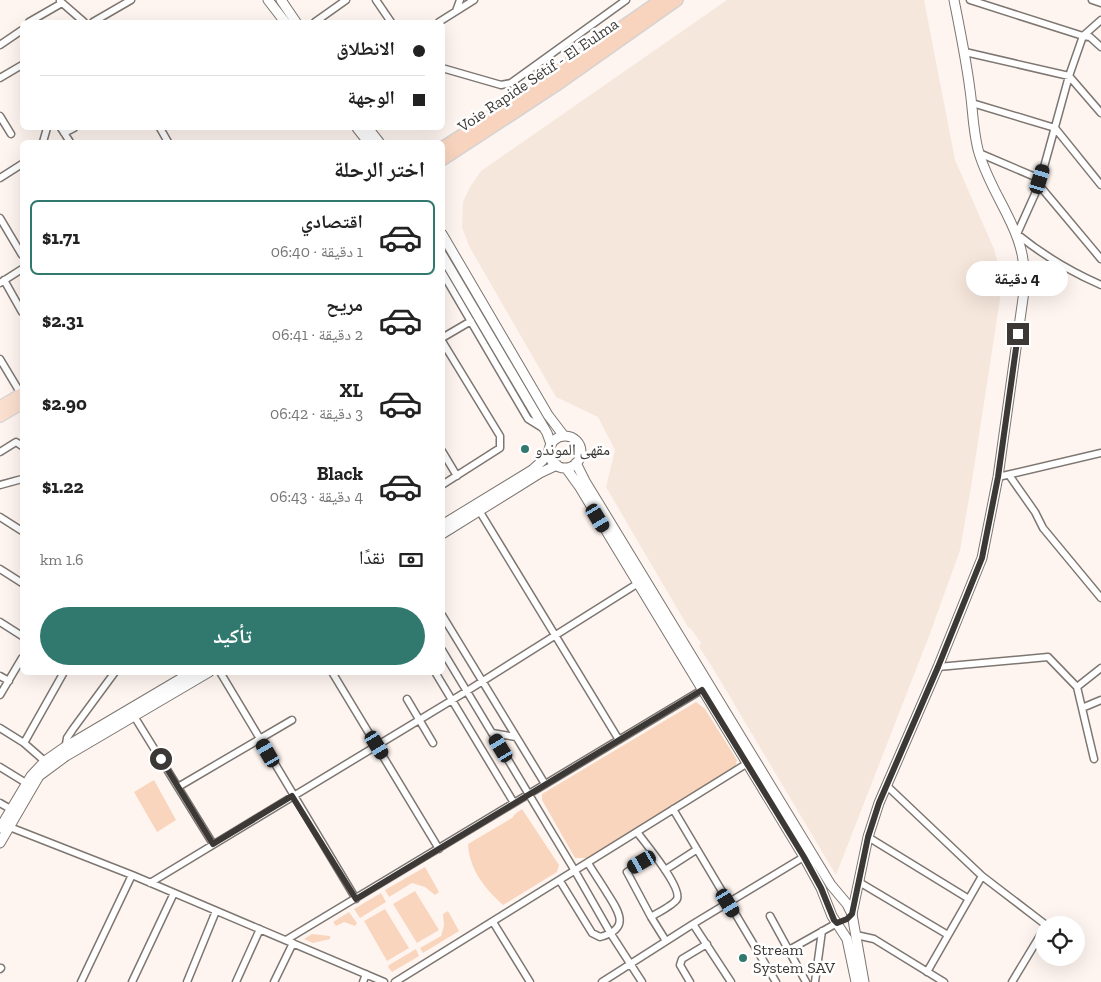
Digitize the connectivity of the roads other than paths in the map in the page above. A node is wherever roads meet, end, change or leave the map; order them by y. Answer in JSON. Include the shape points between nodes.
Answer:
{"nodes":[{"id":1,"x":128,"y":0,"type":"edge"},
{"id":2,"x":268,"y":0,"type":"edge"},
{"id":3,"x":281,"y":0,"type":"edge"},
{"id":4,"x":346,"y":0,"type":"edge"},
{"id":5,"x":376,"y":0,"type":"edge"},
{"id":6,"x":460,"y":0,"type":"edge"},
{"id":7,"x":474,"y":0,"type":"edge"},
{"id":8,"x":626,"y":0,"type":"edge"},
{"id":9,"x":661,"y":0,"type":"edge"},
{"id":10,"x":677,"y":0,"type":"edge"},
{"id":11,"x":954,"y":0,"type":"edge"},
{"id":12,"x":970,"y":0,"type":"edge"},
{"id":13,"x":1092,"y":0,"type":"edge"},
{"id":14,"x":61,"y":1,"type":"edge"},
{"id":15,"x":1101,"y":3,"type":"edge"},
{"id":16,"x":456,"y":12,"type":"junction"},
{"id":17,"x":32,"y":20,"type":"edge"},
{"id":18,"x":82,"y":20,"type":"edge"},
{"id":19,"x":96,"y":20,"type":"edge"},
{"id":20,"x":283,"y":20,"type":"edge"},
{"id":21,"x":295,"y":20,"type":"edge"},
{"id":22,"x":318,"y":20,"type":"edge"},
{"id":23,"x":390,"y":20,"type":"edge"},
{"id":24,"x":442,"y":20,"type":"edge"},
{"id":25,"x":1101,"y":20,"type":"edge"},
{"id":26,"x":20,"y":31,"type":"edge"},
{"id":27,"x":1083,"y":36,"type":"junction"},
{"id":28,"x":0,"y":45,"type":"edge"},
{"id":29,"x":1101,"y":47,"type":"edge"},
{"id":30,"x":965,"y":52,"type":"junction"},
{"id":31,"x":20,"y":66,"type":"edge"},
{"id":32,"x":445,"y":69,"type":"edge"},
{"id":33,"x":1070,"y":76,"type":"junction"},
{"id":34,"x":0,"y":78,"type":"edge"},
{"id":35,"x":972,"y":103,"type":"junction"},
{"id":36,"x":1101,"y":113,"type":"edge"},
{"id":37,"x":0,"y":116,"type":"edge"},
{"id":38,"x":1055,"y":128,"type":"junction"},
{"id":39,"x":359,"y":130,"type":"edge"},
{"id":40,"x":370,"y":130,"type":"edge"},
{"id":41,"x":11,"y":134,"type":"dead end"},
{"id":42,"x":366,"y":140,"type":"edge"},
{"id":43,"x":377,"y":140,"type":"edge"},
{"id":44,"x":445,"y":146,"type":"edge"},
{"id":45,"x":979,"y":153,"type":"junction"},
{"id":46,"x":445,"y":158,"type":"edge"},
{"id":47,"x":20,"y":165,"type":"edge"},
{"id":48,"x":0,"y":178,"type":"edge"},
{"id":49,"x":1040,"y":182,"type":"junction"},
{"id":50,"x":1101,"y":185,"type":"edge"},
{"id":51,"x":0,"y":218,"type":"edge"},
{"id":52,"x":3,"y":230,"type":"edge"},
{"id":53,"x":1017,"y":234,"type":"junction"},
{"id":54,"x":445,"y":239,"type":"edge"},
{"id":55,"x":20,"y":252,"type":"edge"},
{"id":56,"x":1101,"y":259,"type":"edge"},
{"id":57,"x":445,"y":260,"type":"edge"},
{"id":58,"x":20,"y":270,"type":"edge"},
{"id":59,"x":445,"y":277,"type":"edge"},
{"id":60,"x":2,"y":282,"type":"edge"},
{"id":61,"x":1101,"y":285,"type":"edge"},
{"id":62,"x":20,"y":309,"type":"edge"},
{"id":63,"x":471,"y":321,"type":"junction"},
{"id":64,"x":445,"y":337,"type":"edge"},
{"id":65,"x":445,"y":344,"type":"edge"},
{"id":66,"x":0,"y":359,"type":"edge"},
{"id":67,"x":20,"y":394,"type":"edge"},
{"id":68,"x":20,"y":398,"type":"edge"},
{"id":69,"x":20,"y":399,"type":"edge"},
{"id":70,"x":0,"y":406,"type":"edge"},
{"id":71,"x":0,"y":417,"type":"edge"},
{"id":72,"x":545,"y":430,"type":"junction"},
{"id":73,"x":564,"y":436,"type":"junction"},
{"id":74,"x":20,"y":445,"type":"edge"},
{"id":75,"x":550,"y":448,"type":"junction"},
{"id":76,"x":0,"y":452,"type":"edge"},
{"id":77,"x":1101,"y":453,"type":"edge"},
{"id":78,"x":445,"y":456,"type":"edge"},
{"id":79,"x":576,"y":463,"type":"junction"},
{"id":80,"x":561,"y":467,"type":"junction"},
{"id":81,"x":1009,"y":475,"type":"junction"},
{"id":82,"x":457,"y":476,"type":"junction"},
{"id":83,"x":998,"y":477,"type":"junction"},
{"id":84,"x":20,"y":480,"type":"edge"},
{"id":85,"x":15,"y":481,"type":"junction"},
{"id":86,"x":445,"y":483,"type":"edge"},
{"id":87,"x":0,"y":485,"type":"edge"},
{"id":88,"x":20,"y":485,"type":"edge"},
{"id":89,"x":480,"y":512,"type":"junction"},
{"id":90,"x":2,"y":518,"type":"edge"},
{"id":91,"x":445,"y":523,"type":"edge"},
{"id":92,"x":0,"y":528,"type":"edge"},
{"id":93,"x":20,"y":530,"type":"edge"},
{"id":94,"x":445,"y":532,"type":"edge"},
{"id":95,"x":0,"y":569,"type":"edge"},
{"id":96,"x":642,"y":581,"type":"junction"},
{"id":97,"x":20,"y":582,"type":"edge"},
{"id":98,"x":1101,"y":598,"type":"edge"},
{"id":99,"x":445,"y":620,"type":"edge"},
{"id":100,"x":0,"y":622,"type":"edge"},
{"id":101,"x":20,"y":635,"type":"edge"},
{"id":102,"x":556,"y":635,"type":"junction"},
{"id":103,"x":445,"y":655,"type":"edge"},
{"id":104,"x":20,"y":662,"type":"edge"},
{"id":105,"x":938,"y":667,"type":"junction"},
{"id":106,"x":1101,"y":668,"type":"edge"},
{"id":107,"x":62,"y":675,"type":"edge"},
{"id":108,"x":113,"y":675,"type":"edge"},
{"id":109,"x":187,"y":675,"type":"edge"},
{"id":110,"x":204,"y":675,"type":"edge"},
{"id":111,"x":222,"y":675,"type":"edge"},
{"id":112,"x":334,"y":675,"type":"edge"},
{"id":113,"x":437,"y":675,"type":"edge"},
{"id":114,"x":0,"y":676,"type":"edge"},
{"id":115,"x":9,"y":681,"type":"junction"},
{"id":116,"x":483,"y":681,"type":"junction"},
{"id":117,"x":710,"y":685,"type":"junction"},
{"id":118,"x":1077,"y":687,"type":"junction"},
{"id":119,"x":702,"y":690,"type":"junction"},
{"id":120,"x":467,"y":691,"type":"junction"},
{"id":121,"x":0,"y":695,"type":"edge"},
{"id":122,"x":407,"y":699,"type":"dead end"},
{"id":123,"x":452,"y":700,"type":"junction"},
{"id":124,"x":1101,"y":700,"type":"edge"},
{"id":125,"x":1082,"y":708,"type":"junction"},
{"id":126,"x":134,"y":716,"type":"junction"},
{"id":127,"x":292,"y":720,"type":"dead end"},
{"id":128,"x":419,"y":720,"type":"junction"},
{"id":129,"x":0,"y":728,"type":"edge"},
{"id":130,"x":492,"y":733,"type":"junction"},
{"id":131,"x":516,"y":737,"type":"junction"},
{"id":132,"x":259,"y":738,"type":"junction"},
{"id":133,"x":620,"y":740,"type":"junction"},
{"id":134,"x":24,"y":742,"type":"junction"},
{"id":135,"x":433,"y":743,"type":"dead end"},
{"id":136,"x":377,"y":745,"type":"junction"},
{"id":137,"x":66,"y":752,"type":"junction"},
{"id":138,"x":1094,"y":759,"type":"dead end"},
{"id":139,"x":751,"y":761,"type":"junction"},
{"id":140,"x":48,"y":764,"type":"junction"},
{"id":141,"x":0,"y":766,"type":"edge"},
{"id":142,"x":26,"y":783,"type":"junction"},
{"id":143,"x":545,"y":784,"type":"junction"},
{"id":144,"x":886,"y":785,"type":"junction"},
{"id":145,"x":178,"y":787,"type":"junction"},
{"id":146,"x":529,"y":794,"type":"junction"},
{"id":147,"x":292,"y":796,"type":"junction"},
{"id":148,"x":0,"y":803,"type":"edge"},
{"id":149,"x":514,"y":803,"type":"junction"},
{"id":150,"x":673,"y":809,"type":"junction"},
{"id":151,"x":13,"y":811,"type":"junction"},
{"id":152,"x":3,"y":827,"type":"edge"},
{"id":153,"x":637,"y":832,"type":"junction"},
{"id":154,"x":868,"y":837,"type":"junction"},
{"id":155,"x":0,"y":843,"type":"edge"},
{"id":156,"x":213,"y":844,"type":"junction"},
{"id":157,"x":439,"y":848,"type":"junction"},
{"id":158,"x":696,"y":850,"type":"junction"},
{"id":159,"x":808,"y":854,"type":"junction"},
{"id":160,"x":654,"y":855,"type":"junction"},
{"id":161,"x":588,"y":863,"type":"junction"},
{"id":162,"x":665,"y":870,"type":"junction"},
{"id":163,"x":575,"y":872,"type":"junction"},
{"id":164,"x":132,"y":875,"type":"junction"},
{"id":165,"x":982,"y":876,"type":"junction"},
{"id":166,"x":560,"y":881,"type":"junction"},
{"id":167,"x":859,"y":882,"type":"junction"},
{"id":168,"x":150,"y":883,"type":"junction"},
{"id":169,"x":174,"y":893,"type":"junction"},
{"id":170,"x":356,"y":899,"type":"junction"},
{"id":171,"x":969,"y":899,"type":"junction"},
{"id":172,"x":844,"y":902,"type":"junction"},
{"id":173,"x":728,"y":903,"type":"junction"},
{"id":174,"x":829,"y":909,"type":"junction"},
{"id":175,"x":216,"y":911,"type":"junction"},
{"id":176,"x":852,"y":914,"type":"junction"},
{"id":177,"x":770,"y":916,"type":"dead end"},
{"id":178,"x":651,"y":917,"type":"junction"},
{"id":179,"x":1035,"y":917,"type":"edge"},
{"id":180,"x":493,"y":922,"type":"junction"},
{"id":181,"x":837,"y":923,"type":"junction"},
{"id":182,"x":693,"y":924,"type":"junction"},
{"id":183,"x":260,"y":930,"type":"junction"},
{"id":184,"x":822,"y":931,"type":"junction"},
{"id":185,"x":611,"y":934,"type":"junction"},
{"id":186,"x":856,"y":935,"type":"junction"},
{"id":187,"x":948,"y":935,"type":"junction"},
{"id":188,"x":666,"y":941,"type":"junction"},
{"id":189,"x":290,"y":942,"type":"junction"},
{"id":190,"x":707,"y":944,"type":"junction"},
{"id":191,"x":1035,"y":944,"type":"edge"},
{"id":192,"x":854,"y":947,"type":"junction"},
{"id":193,"x":789,"y":950,"type":"junction"},
{"id":194,"x":631,"y":963,"type":"junction"},
{"id":195,"x":927,"y":972,"type":"junction"},
{"id":196,"x":366,"y":974,"type":"junction"},
{"id":197,"x":81,"y":982,"type":"edge"},
{"id":198,"x":132,"y":982,"type":"edge"},
{"id":199,"x":188,"y":982,"type":"edge"},
{"id":200,"x":236,"y":982,"type":"edge"},
{"id":201,"x":274,"y":982,"type":"edge"},
{"id":202,"x":362,"y":982,"type":"edge"},
{"id":203,"x":384,"y":982,"type":"edge"},
{"id":204,"x":395,"y":982,"type":"edge"},
{"id":205,"x":530,"y":982,"type":"edge"},
{"id":206,"x":602,"y":982,"type":"edge"},
{"id":207,"x":642,"y":982,"type":"edge"},
{"id":208,"x":690,"y":982,"type":"edge"},
{"id":209,"x":731,"y":982,"type":"edge"},
{"id":210,"x":776,"y":982,"type":"edge"},
{"id":211,"x":806,"y":982,"type":"edge"},
{"id":212,"x":815,"y":982,"type":"edge"},
{"id":213,"x":856,"y":982,"type":"edge"},
{"id":214,"x":864,"y":982,"type":"edge"},
{"id":215,"x":944,"y":982,"type":"edge"},
{"id":216,"x":1012,"y":982,"type":"edge"}],
"edges":[{"from":1,"to":19,"type":"street"},
{"from":2,"to":20,"type":"street"},
{"from":3,"to":21,"type":"street"},
{"from":4,"to":22,"type":"street"},
{"from":5,"to":23,"type":"street"},
{"from":6,"to":16,"type":"street"},
{"from":7,"to":16,"type":"street"},
{"from":8,"to":32,"type":"street","via":[[510,82],[501,85]]},
{"from":9,"to":44,"type":"highway","name":"Voie Rapide Sétif - El Eulma"},
{"from":10,"to":46,"type":"highway","name":"Voie Rapide Sétif - El Eulma","via":[[556,86]]},
{"from":11,"to":30,"type":"street"},
{"from":12,"to":27,"type":"street"},
{"from":13,"to":15,"type":"street"},
{"from":14,"to":17,"type":"street"},
{"from":14,"to":18,"type":"street"},
{"from":16,"to":24,"type":"street"},
{"from":25,"to":27,"type":"street"},
{"from":26,"to":28,"type":"street"},
{"from":27,"to":29,"type":"street","via":[[1090,37]]},
{"from":27,"to":33,"type":"street"},
{"from":30,"to":33,"type":"street"},
{"from":30,"to":35,"type":"street"},
{"from":31,"to":34,"type":"street"},
{"from":33,"to":36,"type":"street"},
{"from":33,"to":38,"type":"street"},
{"from":35,"to":38,"type":"street"},
{"from":35,"to":45,"type":"street"},
{"from":37,"to":41,"type":"street"},
{"from":38,"to":49,"type":"street"},
{"from":38,"to":50,"type":"street"},
{"from":39,"to":42,"type":"street"},
{"from":40,"to":43,"type":"street"},
{"from":45,"to":49,"type":"street"},
{"from":45,"to":53,"type":"street"},
{"from":47,"to":48,"type":"street"},
{"from":49,"to":53,"type":"street"},
{"from":49,"to":56,"type":"street"},
{"from":51,"to":52,"type":"street"},
{"from":52,"to":55,"type":"street"},
{"from":53,"to":61,"type":"street","via":[[1042,254]]},
{"from":53,"to":83,"type":"street","via":[[1024,259],[1025,284]]},
{"from":54,"to":73,"type":"street","via":[[548,415]]},
{"from":57,"to":72,"type":"street"},
{"from":58,"to":60,"type":"street"},
{"from":59,"to":63,"type":"street"},
{"from":60,"to":62,"type":"street"},
{"from":63,"to":64,"type":"street"},
{"from":63,"to":72,"type":"street","via":[[528,419]]},
{"from":65,"to":82,"type":"street","via":[[500,436],[501,444],[500,448]]},
{"from":66,"to":67,"type":"street"},
{"from":68,"to":70,"type":"main road"},
{"from":69,"to":71,"type":"main road"},
{"from":72,"to":75,"type":"street"},
{"from":73,"to":75,"type":"street"},
{"from":73,"to":79,"type":"street","via":[[580,447]]},
{"from":74,"to":76,"type":"street","via":[[16,442]]},
{"from":75,"to":80,"type":"street","via":[[551,460]]},
{"from":75,"to":91,"type":"street","via":[[536,467]]},
{"from":77,"to":81,"type":"street"},
{"from":78,"to":82,"type":"street"},
{"from":79,"to":80,"type":"street"},
{"from":79,"to":96,"type":"street"},
{"from":80,"to":89,"type":"street","via":[[534,477]]},
{"from":80,"to":96,"type":"street","via":[[579,486]]},
{"from":81,"to":83,"type":"street"},
{"from":81,"to":98,"type":"street","via":[[1043,528]]},
{"from":82,"to":86,"type":"street"},
{"from":83,"to":105,"type":"street","via":[[982,558]]},
{"from":84,"to":85,"type":"street"},
{"from":85,"to":87,"type":"street"},
{"from":85,"to":88,"type":"street"},
{"from":89,"to":94,"type":"street"},
{"from":89,"to":102,"type":"street"},
{"from":90,"to":92,"type":"street"},
{"from":90,"to":93,"type":"street"},
{"from":95,"to":97,"type":"street"},
{"from":96,"to":102,"type":"street"},
{"from":96,"to":117,"type":"street"},
{"from":96,"to":119,"type":"street"},
{"from":99,"to":116,"type":"street"},
{"from":100,"to":101,"type":"street"},
{"from":102,"to":116,"type":"street"},
{"from":102,"to":133,"type":"street"},
{"from":103,"to":120,"type":"street"},
{"from":104,"to":115,"type":"street"},
{"from":105,"to":118,"type":"street","via":[[1048,657]]},
{"from":105,"to":144,"type":"street"},
{"from":106,"to":118,"type":"street"},
{"from":107,"to":134,"type":"street"},
{"from":108,"to":137,"type":"street","via":[[67,738]]},
{"from":109,"to":137,"type":"street"},
{"from":110,"to":126,"type":"street"},
{"from":111,"to":132,"type":"street"},
{"from":112,"to":136,"type":"street"},
{"from":113,"to":123,"type":"street"},
{"from":114,"to":115,"type":"street"},
{"from":115,"to":121,"type":"street"},
{"from":116,"to":120,"type":"street"},
{"from":116,"to":131,"type":"street"},
{"from":117,"to":119,"type":"street"},
{"from":117,"to":139,"type":"street"},
{"from":118,"to":125,"type":"street"},
{"from":119,"to":133,"type":"street"},
{"from":119,"to":139,"type":"street"},
{"from":120,"to":123,"type":"street"},
{"from":120,"to":130,"type":"street"},
{"from":122,"to":128,"type":"street"},
{"from":123,"to":128,"type":"street"},
{"from":123,"to":149,"type":"street"},
{"from":124,"to":125,"type":"street"},
{"from":125,"to":138,"type":"street"},
{"from":126,"to":137,"type":"street"},
{"from":126,"to":145,"type":"street"},
{"from":127,"to":132,"type":"street"},
{"from":128,"to":135,"type":"street"},
{"from":128,"to":136,"type":"street"},
{"from":129,"to":134,"type":"street"},
{"from":130,"to":131,"type":"street"},
{"from":130,"to":146,"type":"street"},
{"from":131,"to":143,"type":"street"},
{"from":132,"to":145,"type":"street"},
{"from":132,"to":147,"type":"street"},
{"from":133,"to":143,"type":"street"},
{"from":134,"to":140,"type":"street"},
{"from":136,"to":147,"type":"street"},
{"from":136,"to":157,"type":"street"},
{"from":137,"to":140,"type":"street"},
{"from":139,"to":150,"type":"street"},
{"from":139,"to":159,"type":"street"},
{"from":140,"to":142,"type":"street"},
{"from":140,"to":151,"type":"street"},
{"from":141,"to":142,"type":"street"},
{"from":142,"to":151,"type":"street"},
{"from":143,"to":146,"type":"street"},
{"from":144,"to":154,"type":"street"},
{"from":144,"to":165,"type":"street"},
{"from":145,"to":156,"type":"street"},
{"from":146,"to":149,"type":"street"},
{"from":146,"to":163,"type":"street"},
{"from":147,"to":156,"type":"street"},
{"from":147,"to":170,"type":"street"},
{"from":148,"to":151,"type":"street"},
{"from":149,"to":157,"type":"street"},
{"from":150,"to":153,"type":"street"},
{"from":150,"to":158,"type":"street"},
{"from":151,"to":152,"type":"street"},
{"from":152,"to":155,"type":"street"},
{"from":152,"to":164,"type":"street"},
{"from":153,"to":160,"type":"street"},
{"from":153,"to":161,"type":"street"},
{"from":154,"to":167,"type":"street"},
{"from":154,"to":171,"type":"street"},
{"from":156,"to":168,"type":"street"},
{"from":157,"to":170,"type":"street"},
{"from":158,"to":162,"type":"street"},
{"from":158,"to":173,"type":"street"},
{"from":159,"to":172,"type":"street"},
{"from":159,"to":173,"type":"street"},
{"from":159,"to":174,"type":"street"},
{"from":160,"to":162,"type":"street"},
{"from":160,"to":178,"type":"street","via":[[627,872]]},
{"from":161,"to":163,"type":"street"},
{"from":161,"to":185,"type":"street","via":[[619,912],[619,924]]},
{"from":162,"to":178,"type":"street","via":[[677,891],[677,898]]},
{"from":163,"to":166,"type":"street"},
{"from":163,"to":185,"type":"street"},
{"from":164,"to":168,"type":"street"},
{"from":164,"to":197,"type":"street"},
{"from":165,"to":171,"type":"street"},
{"from":165,"to":179,"type":"street"},
{"from":166,"to":180,"type":"street"},
{"from":166,"to":185,"type":"street","via":[[592,933],[600,937]]},
{"from":167,"to":176,"type":"street"},
{"from":167,"to":187,"type":"street"},
{"from":168,"to":169,"type":"street"},
{"from":169,"to":175,"type":"street"},
{"from":169,"to":198,"type":"street"},
{"from":170,"to":189,"type":"street"},
{"from":171,"to":187,"type":"street"},
{"from":172,"to":174,"type":"street"},
{"from":172,"to":176,"type":"street"},
{"from":173,"to":182,"type":"street"},
{"from":173,"to":210,"type":"street"},
{"from":174,"to":181,"type":"street"},
{"from":175,"to":183,"type":"street"},
{"from":175,"to":199,"type":"street"},
{"from":176,"to":181,"type":"street"},
{"from":176,"to":186,"type":"street"},
{"from":177,"to":193,"type":"street"},
{"from":178,"to":188,"type":"street"},
{"from":180,"to":204,"type":"street"},
{"from":180,"to":205,"type":"street"},
{"from":181,"to":184,"type":"street"},
{"from":181,"to":192,"type":"street"},
{"from":182,"to":188,"type":"street"},
{"from":182,"to":190,"type":"street"},
{"from":183,"to":189,"type":"street"},
{"from":183,"to":200,"type":"street"},
{"from":184,"to":193,"type":"street"},
{"from":184,"to":212,"type":"street"},
{"from":185,"to":194,"type":"street"},
{"from":186,"to":192,"type":"street"},
{"from":186,"to":195,"type":"street","via":[[874,939]]},
{"from":187,"to":195,"type":"street"},
{"from":188,"to":194,"type":"street"},
{"from":189,"to":196,"type":"street"},
{"from":189,"to":201,"type":"street"},
{"from":190,"to":208,"type":"street","via":[[682,959],[680,965]]},
{"from":190,"to":209,"type":"street"},
{"from":191,"to":216,"type":"street"},
{"from":192,"to":213,"type":"street"},
{"from":192,"to":214,"type":"street"},
{"from":193,"to":211,"type":"street"},
{"from":194,"to":206,"type":"street"},
{"from":194,"to":207,"type":"street"},
{"from":195,"to":215,"type":"street"},
{"from":196,"to":202,"type":"street"},
{"from":196,"to":203,"type":"street"}]}
